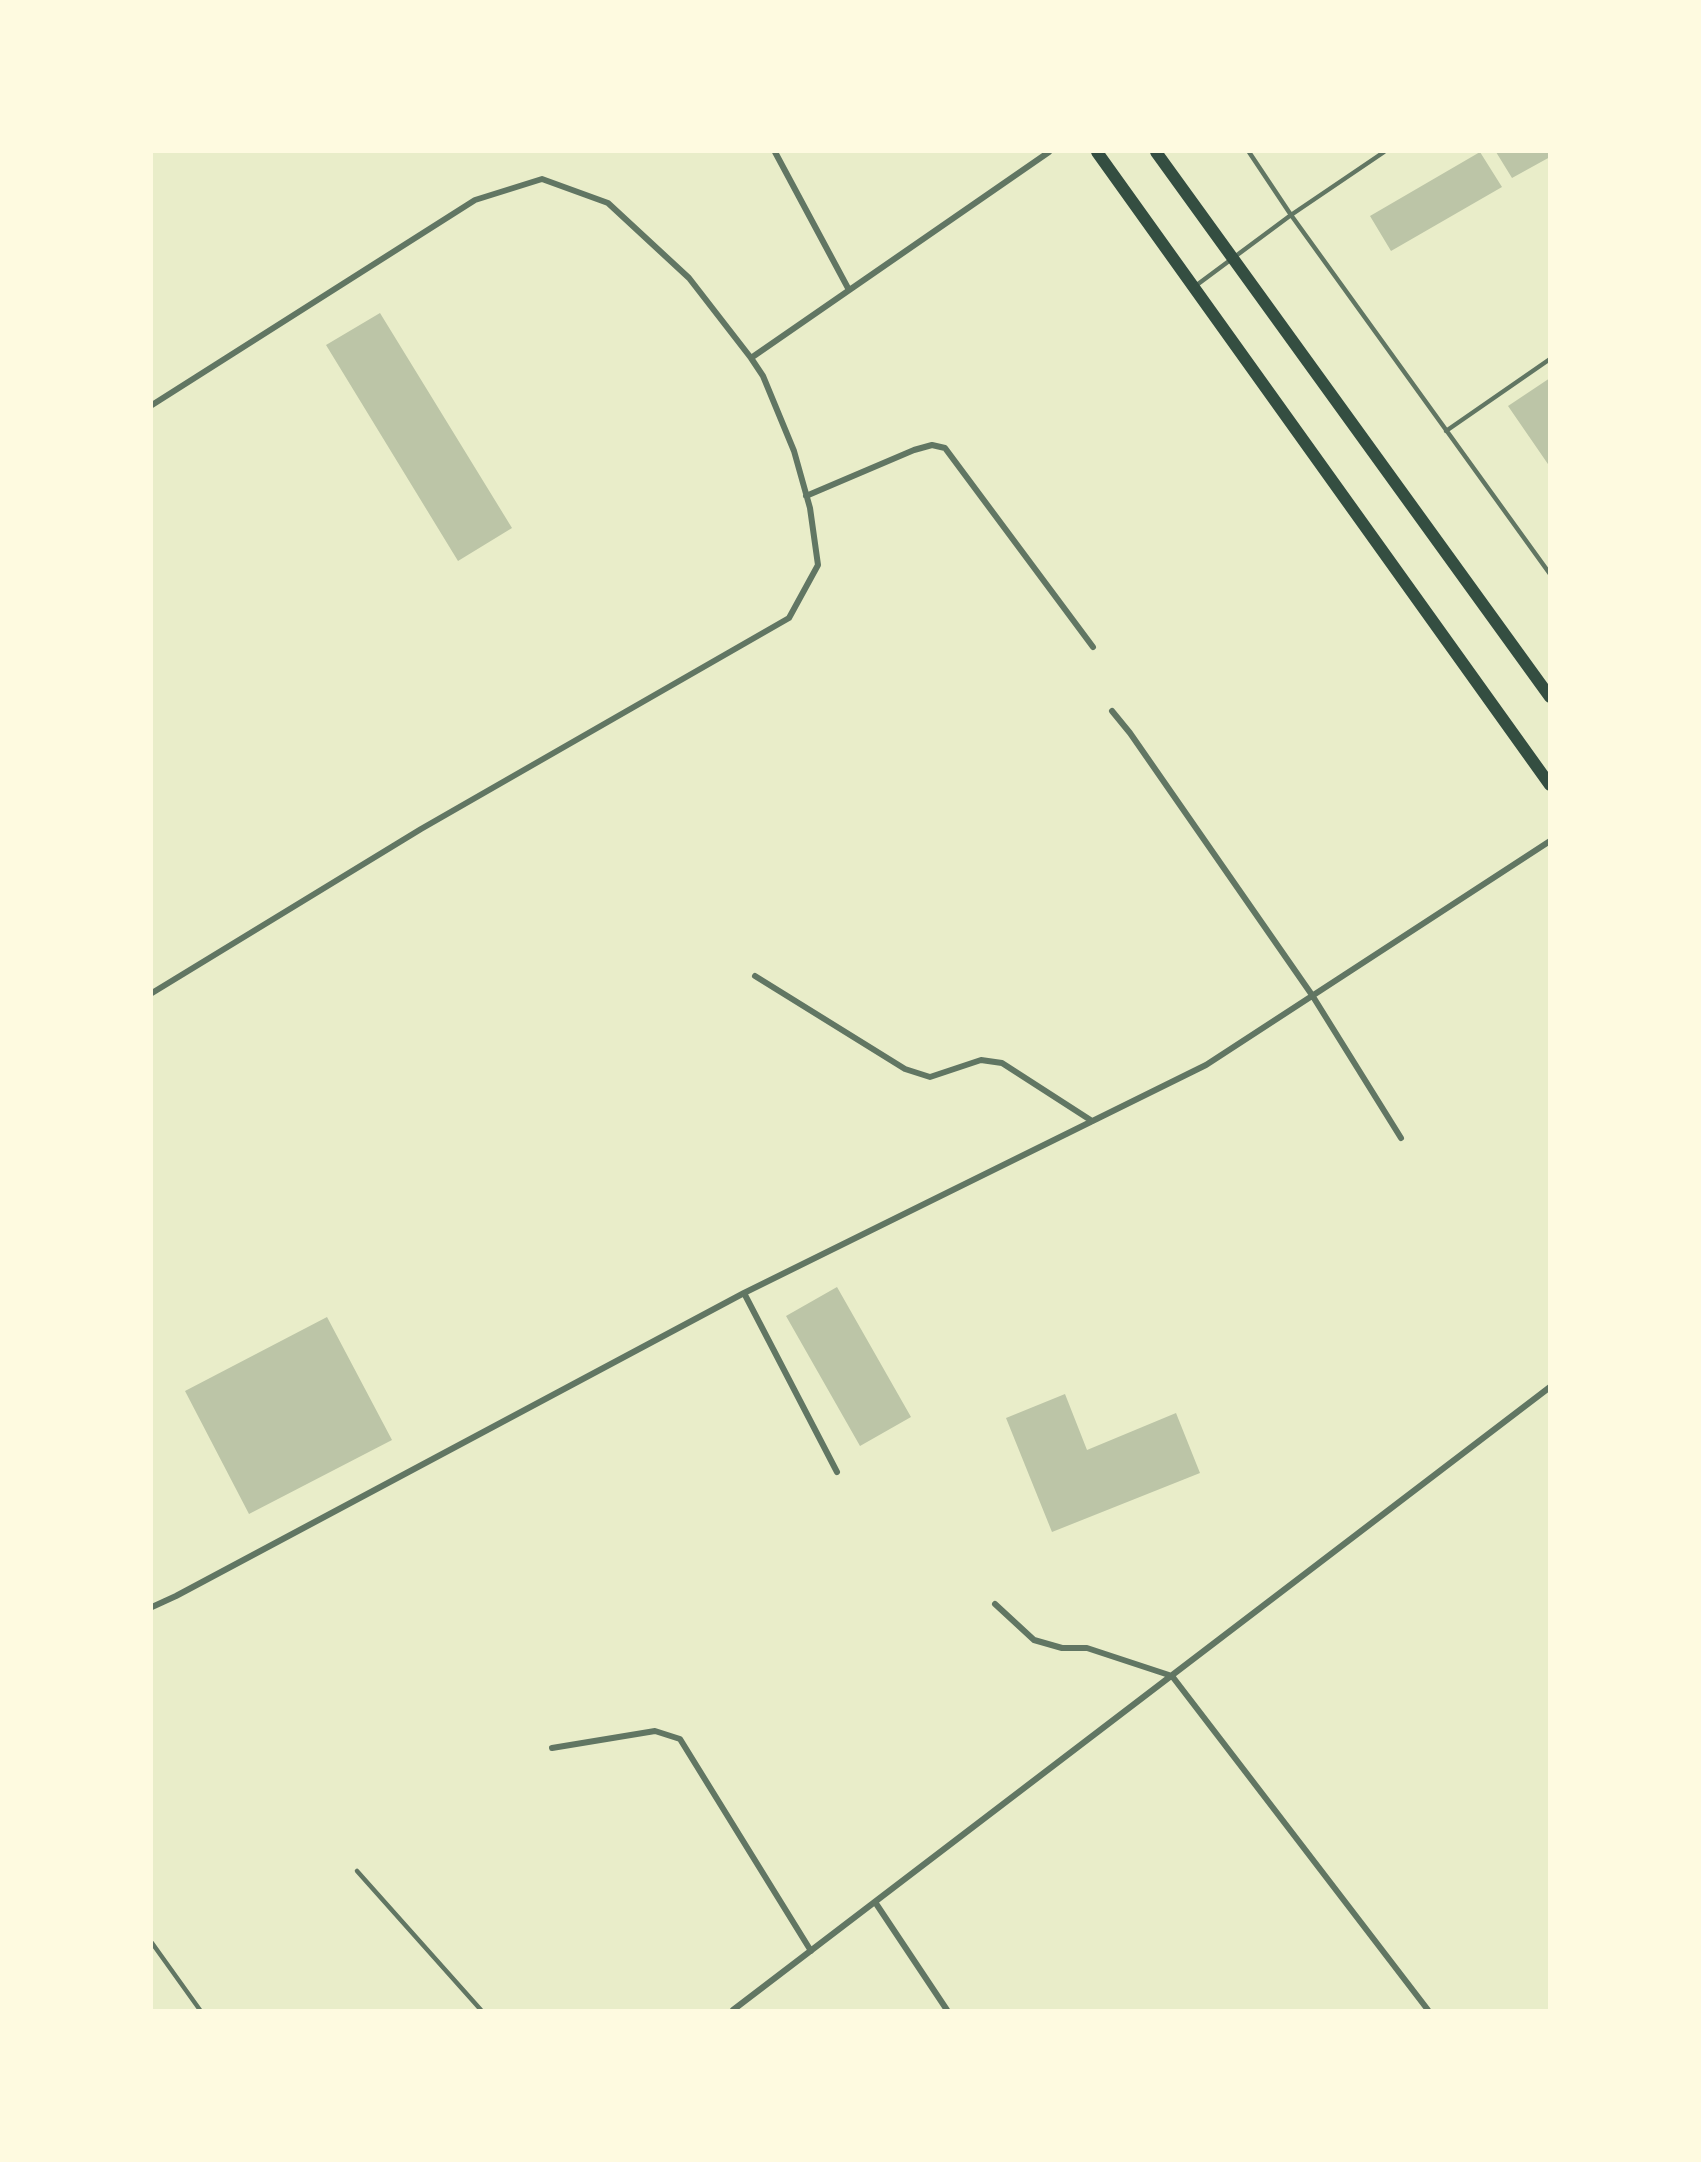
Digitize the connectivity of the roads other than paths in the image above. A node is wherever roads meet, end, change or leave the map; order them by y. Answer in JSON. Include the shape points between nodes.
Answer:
{"nodes":[{"id":1,"x":775,"y":152,"type":"edge"},
{"id":2,"x":1049,"y":152,"type":"edge"},
{"id":3,"x":1097,"y":152,"type":"edge"},
{"id":4,"x":1156,"y":152,"type":"edge"},
{"id":5,"x":1249,"y":152,"type":"edge"},
{"id":6,"x":1384,"y":152,"type":"edge"},
{"id":7,"x":1291,"y":215,"type":"junction"},
{"id":8,"x":1233,"y":259,"type":"junction"},
{"id":9,"x":1194,"y":287,"type":"junction"},
{"id":10,"x":849,"y":290,"type":"junction"},
{"id":11,"x":751,"y":358,"type":"junction"},
{"id":12,"x":1550,"y":359,"type":"edge"},
{"id":13,"x":152,"y":405,"type":"edge"},
{"id":14,"x":1446,"y":431,"type":"junction"},
{"id":15,"x":806,"y":496,"type":"junction"},
{"id":16,"x":1550,"y":574,"type":"edge"},
{"id":17,"x":1093,"y":647,"type":"dead end"},
{"id":18,"x":1550,"y":697,"type":"edge"},
{"id":19,"x":1112,"y":711,"type":"dead end"},
{"id":20,"x":1550,"y":785,"type":"edge"},
{"id":21,"x":1550,"y":842,"type":"edge"},
{"id":22,"x":755,"y":976,"type":"dead end"},
{"id":23,"x":152,"y":993,"type":"edge"},
{"id":24,"x":1312,"y":995,"type":"junction"},
{"id":25,"x":1092,"y":1121,"type":"junction"},
{"id":26,"x":1401,"y":1138,"type":"dead end"},
{"id":27,"x":744,"y":1293,"type":"junction"},
{"id":28,"x":1550,"y":1387,"type":"edge"},
{"id":29,"x":837,"y":1472,"type":"dead end"},
{"id":30,"x":995,"y":1604,"type":"dead end"},
{"id":31,"x":152,"y":1607,"type":"edge"},
{"id":32,"x":1172,"y":1676,"type":"junction"},
{"id":33,"x":552,"y":1748,"type":"dead end"},
{"id":34,"x":357,"y":1871,"type":"dead end"},
{"id":35,"x":875,"y":1902,"type":"junction"},
{"id":36,"x":152,"y":1943,"type":"edge"},
{"id":37,"x":811,"y":1951,"type":"junction"},
{"id":38,"x":200,"y":2010,"type":"edge"},
{"id":39,"x":481,"y":2010,"type":"edge"},
{"id":40,"x":733,"y":2010,"type":"edge"},
{"id":41,"x":947,"y":2010,"type":"edge"},
{"id":42,"x":1428,"y":2010,"type":"edge"}],
"edges":[{"from":1,"to":10,"type":"street"},
{"from":2,"to":10,"type":"street"},
{"from":3,"to":9,"type":"main road"},
{"from":4,"to":8,"type":"main road"},
{"from":5,"to":7,"type":"lane"},
{"from":6,"to":7,"type":"lane"},
{"from":7,"to":8,"type":"lane"},
{"from":7,"to":14,"type":"lane"},
{"from":8,"to":9,"type":"lane"},
{"from":8,"to":18,"type":"main road"},
{"from":9,"to":20,"type":"main road"},
{"from":10,"to":11,"type":"street"},
{"from":11,"to":13,"type":"street","via":[[689,278],[608,203],[542,180],[475,200]]},
{"from":11,"to":15,"type":"street","via":[[763,376],[794,452]]},
{"from":12,"to":14,"type":"lane"},
{"from":14,"to":16,"type":"lane"},
{"from":15,"to":17,"type":"street","via":[[914,450],[932,445],[945,448]]},
{"from":15,"to":23,"type":"street","via":[[818,565],[789,618],[421,829]]},
{"from":19,"to":24,"type":"street"},
{"from":21,"to":24,"type":"street"},
{"from":22,"to":25,"type":"street","via":[[905,1069],[930,1077],[981,1060],[1002,1064]]},
{"from":24,"to":25,"type":"street","via":[[1206,1065]]},
{"from":24,"to":26,"type":"street"},
{"from":25,"to":27,"type":"street"},
{"from":27,"to":29,"type":"street"},
{"from":27,"to":31,"type":"street"},
{"from":28,"to":32,"type":"street"},
{"from":30,"to":32,"type":"street","via":[[1034,1640],[1062,1648],[1087,1648]]},
{"from":32,"to":35,"type":"street"},
{"from":32,"to":42,"type":"street"},
{"from":33,"to":37,"type":"street","via":[[655,1731],[680,1739]]},
{"from":34,"to":39,"type":"lane"},
{"from":35,"to":37,"type":"street"},
{"from":35,"to":41,"type":"street"},
{"from":36,"to":38,"type":"lane"},
{"from":37,"to":40,"type":"street"}]}
